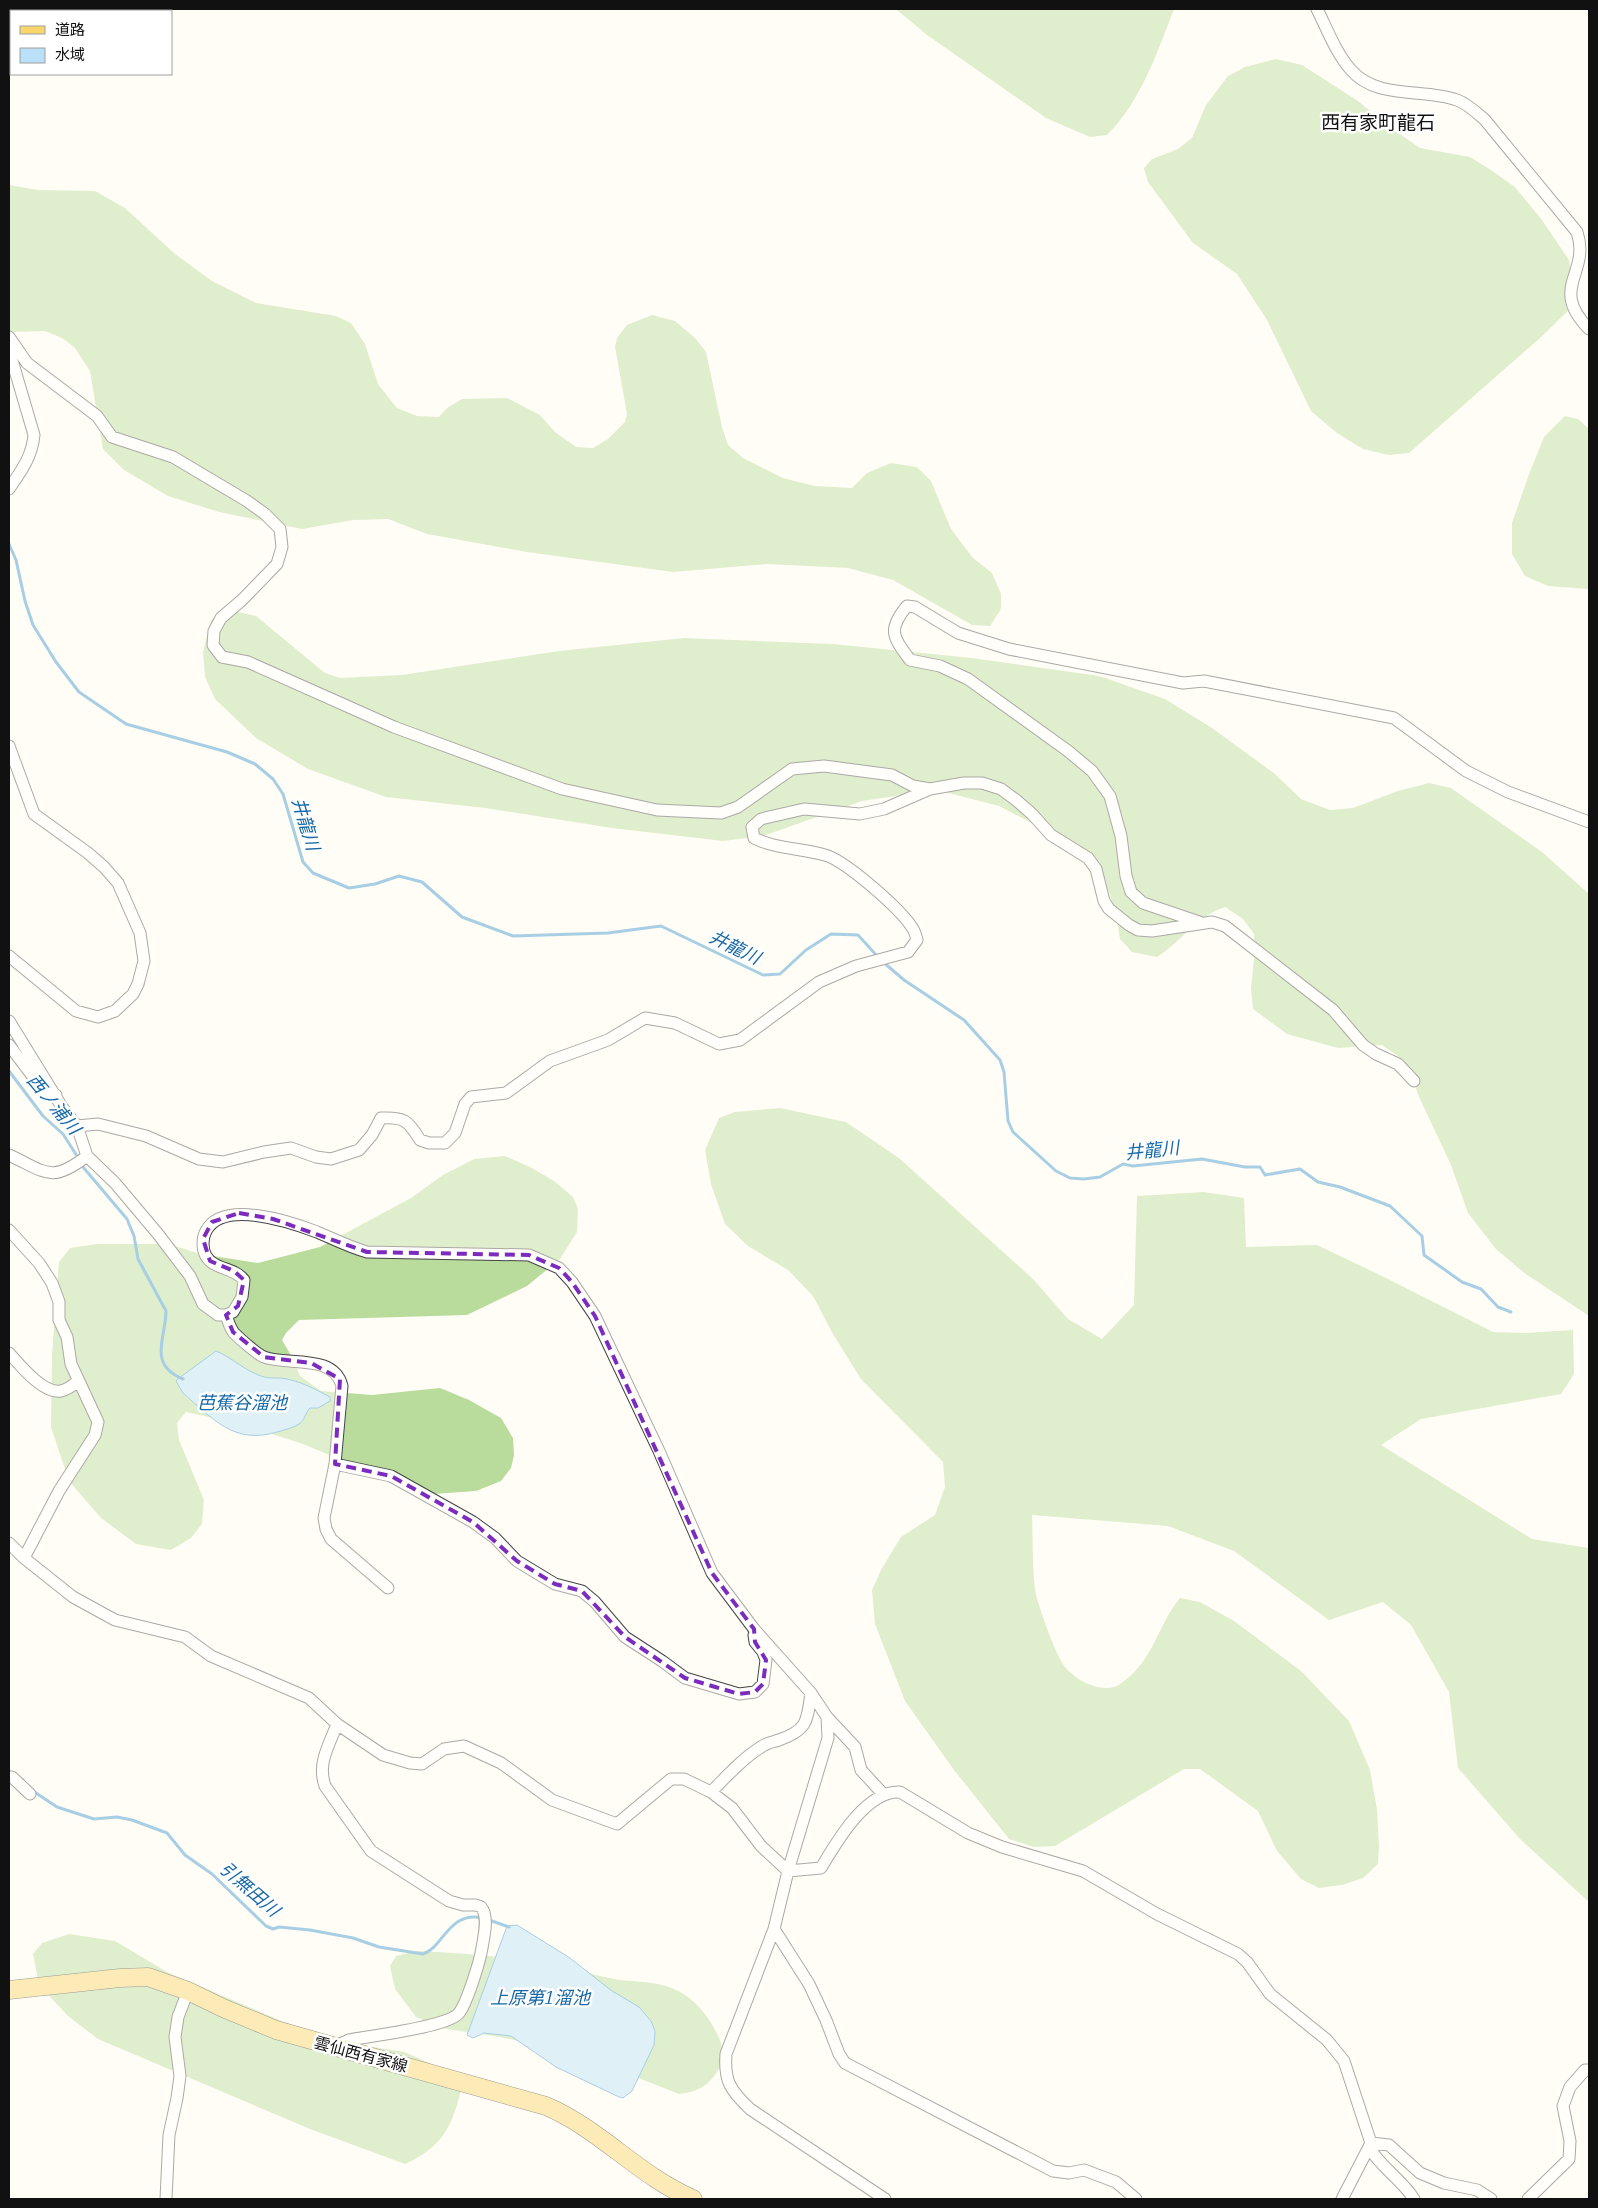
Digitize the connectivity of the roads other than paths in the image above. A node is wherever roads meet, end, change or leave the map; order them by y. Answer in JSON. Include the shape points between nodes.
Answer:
{"nodes":[{"id":1,"x":1317,"y":9,"type":"edge"},
{"id":2,"x":1589,"y":329,"type":"edge"},
{"id":3,"x":9,"y":337,"type":"edge"},
{"id":4,"x":9,"y":350,"type":"edge"},
{"id":5,"x":9,"y":489,"type":"edge"},
{"id":6,"x":9,"y":746,"type":"edge"},
{"id":7,"x":930,"y":789,"type":"junction"},
{"id":8,"x":1589,"y":822,"type":"edge"},
{"id":9,"x":1200,"y":923,"type":"junction"},
{"id":10,"x":9,"y":956,"type":"edge"},
{"id":11,"x":9,"y":1021,"type":"edge"},
{"id":12,"x":9,"y":1045,"type":"edge"},
{"id":13,"x":1414,"y":1081,"type":"dead end"},
{"id":14,"x":56,"y":1095,"type":"junction"},
{"id":15,"x":77,"y":1126,"type":"junction"},
{"id":16,"x":9,"y":1155,"type":"edge"},
{"id":17,"x":87,"y":1156,"type":"junction"},
{"id":18,"x":9,"y":1230,"type":"edge"},
{"id":19,"x":226,"y":1315,"type":"junction"},
{"id":20,"x":9,"y":1353,"type":"edge"},
{"id":21,"x":78,"y":1381,"type":"junction"},
{"id":22,"x":334,"y":1464,"type":"junction"},
{"id":23,"x":9,"y":1543,"type":"edge"},
{"id":24,"x":24,"y":1558,"type":"junction"},
{"id":25,"x":388,"y":1588,"type":"dead end"},
{"id":26,"x":754,"y":1629,"type":"junction"},
{"id":27,"x":811,"y":1693,"type":"junction"},
{"id":28,"x":827,"y":1717,"type":"junction"},
{"id":29,"x":337,"y":1724,"type":"junction"},
{"id":30,"x":9,"y":1777,"type":"edge"},
{"id":31,"x":711,"y":1792,"type":"junction"},
{"id":32,"x":30,"y":1794,"type":"dead end"},
{"id":33,"x":884,"y":1796,"type":"junction"},
{"id":34,"x":788,"y":1871,"type":"junction"},
{"id":35,"x":774,"y":1929,"type":"junction"},
{"id":36,"x":9,"y":1990,"type":"edge"},
{"id":37,"x":188,"y":1991,"type":"junction"},
{"id":38,"x":334,"y":2047,"type":"junction"},
{"id":39,"x":1589,"y":2070,"type":"edge"},
{"id":40,"x":1371,"y":2146,"type":"junction"},
{"id":41,"x":688,"y":2198,"type":"edge"},
{"id":42,"x":166,"y":2199,"type":"edge"},
{"id":43,"x":885,"y":2199,"type":"edge"},
{"id":44,"x":1136,"y":2199,"type":"edge"},
{"id":45,"x":1342,"y":2199,"type":"edge"},
{"id":46,"x":1414,"y":2199,"type":"edge"},
{"id":47,"x":1491,"y":2199,"type":"edge"},
{"id":48,"x":1528,"y":2199,"type":"edge"}],
"edges":[{"from":1,"to":2,"type":"street","via":[[1341,57],[1363,79],[1400,92],[1458,100],[1486,120],[1577,232],[1581,256],[1570,294],[1572,308]]},
{"from":3,"to":7,"type":"street","via":[[27,363],[97,416],[112,437],[173,457],[247,501],[280,529],[282,547],[277,564],[221,618],[214,631],[213,644],[222,658],[248,662],[394,727],[562,789],[657,810],[721,813],[738,807],[792,769],[824,766],[892,775],[913,786]]},
{"from":4,"to":5,"type":"street","via":[[34,435],[33,450]]},
{"from":6,"to":10,"type":"street","via":[[34,814],[104,867],[118,884],[140,933],[144,961],[133,994],[115,1011],[98,1017],[76,1011]]},
{"from":7,"to":9,"type":"street","via":[[964,783],[982,783],[1001,789],[1032,814],[1051,835],[1088,858],[1096,869],[1109,909],[1138,930],[1152,931]]},
{"from":7,"to":15,"type":"street","via":[[884,809],[860,814],[804,809],[762,819],[752,827],[754,838],[765,844],[827,855],[862,877],[905,917],[917,940],[908,952],[856,966],[819,982],[740,1040],[719,1044],[675,1024],[645,1018],[608,1040],[550,1061],[506,1093],[471,1097],[446,1143],[420,1140],[411,1125],[399,1118],[381,1118],[372,1135],[358,1150],[331,1159],[291,1148],[223,1162],[199,1159],[146,1136],[98,1124]]},
{"from":8,"to":9,"type":"street","via":[[1508,792],[1466,771],[1394,718],[1204,681],[1183,683],[1009,649],[958,632],[915,606],[907,606],[896,619],[895,627],[897,642],[910,660],[940,666],[968,679],[1092,771],[1110,796],[1131,892],[1143,903]]},
{"from":9,"to":13,"type":"street","via":[[1225,926],[1241,936],[1333,1010],[1363,1044],[1398,1064]]},
{"from":11,"to":14,"type":"street"},
{"from":12,"to":14,"type":"street","via":[[44,1091]]},
{"from":14,"to":15,"type":"street"},
{"from":15,"to":17,"type":"street"},
{"from":16,"to":17,"type":"street","via":[[46,1173],[56,1174],[70,1169]]},
{"from":17,"to":19,"type":"street","via":[[158,1234],[190,1276],[203,1304],[218,1315]]},
{"from":18,"to":21,"type":"street","via":[[39,1263],[52,1283],[59,1302],[59,1320],[67,1337]]},
{"from":19,"to":22,"type":"street","via":[[233,1332],[264,1357],[311,1363],[335,1373],[340,1379]]},
{"from":19,"to":26,"type":"street","via":[[238,1306],[244,1280],[234,1271],[215,1265],[203,1249],[206,1230],[223,1216],[239,1214],[274,1219],[366,1252],[529,1255],[559,1268],[595,1316],[712,1573]]},
{"from":20,"to":21,"type":"street","via":[[30,1376],[49,1389],[60,1392]]},
{"from":21,"to":24,"type":"street","via":[[96,1414],[97,1429],[59,1491]]},
{"from":22,"to":25,"type":"street","via":[[324,1518],[326,1529],[331,1539]]},
{"from":22,"to":26,"type":"street","via":[[392,1476],[473,1522],[517,1560],[555,1584],[589,1596],[625,1637],[685,1678],[740,1694],[755,1692],[763,1684],[766,1660],[755,1642]]},
{"from":23,"to":24,"type":"street"},
{"from":24,"to":29,"type":"street","via":[[73,1597],[115,1620],[185,1637],[211,1656],[309,1698]]},
{"from":26,"to":27,"type":"street"},
{"from":27,"to":28,"type":"street"},
{"from":27,"to":31,"type":"street","via":[[807,1720],[801,1729],[762,1746]]},
{"from":28,"to":33,"type":"street","via":[[855,1747],[862,1770]]},
{"from":28,"to":34,"type":"street","via":[[828,1738]]},
{"from":29,"to":31,"type":"street","via":[[383,1755],[410,1763],[422,1764],[444,1749],[464,1746],[501,1763],[552,1800],[617,1824],[671,1779],[684,1779]]},
{"from":29,"to":38,"type":"street","via":[[321,1766],[322,1776],[325,1786],[371,1851],[449,1901],[481,1907],[485,1918],[482,1950],[459,2013],[443,2022],[349,2040]]},
{"from":30,"to":32,"type":"street"},
{"from":31,"to":34,"type":"street","via":[[732,1808],[761,1846]]},
{"from":33,"to":34,"type":"street","via":[[864,1809],[845,1828],[821,1868]]},
{"from":33,"to":40,"type":"street","via":[[900,1792],[968,1833],[1002,1847],[1083,1871],[1157,1914],[1238,1954],[1270,1994],[1327,2040],[1344,2061]]},
{"from":34,"to":35,"type":"street"},
{"from":35,"to":43,"type":"street","via":[[726,2054],[728,2083],[750,2108]]},
{"from":35,"to":44,"type":"street","via":[[809,1984],[845,2063],[1053,2171],[1069,2174],[1084,2170],[1116,2182]]},
{"from":36,"to":37,"type":"main road","name":"雲仙西有家線","via":[[148,1977]]},
{"from":37,"to":38,"type":"main road","name":"雲仙西有家線","via":[[276,2030]]},
{"from":37,"to":42,"type":"street","via":[[178,2017],[175,2037],[180,2076],[168,2135]]},
{"from":38,"to":41,"type":"main road","name":"雲仙西有家線","via":[[508,2094],[561,2112]]},
{"from":39,"to":48,"type":"street","via":[[1584,2070],[1570,2086],[1563,2106],[1570,2141],[1569,2159]]},
{"from":40,"to":45,"type":"street"},
{"from":40,"to":46,"type":"street","via":[[1377,2160]]},
{"from":40,"to":47,"type":"street","via":[[1389,2145],[1420,2174],[1477,2190]]}]}
